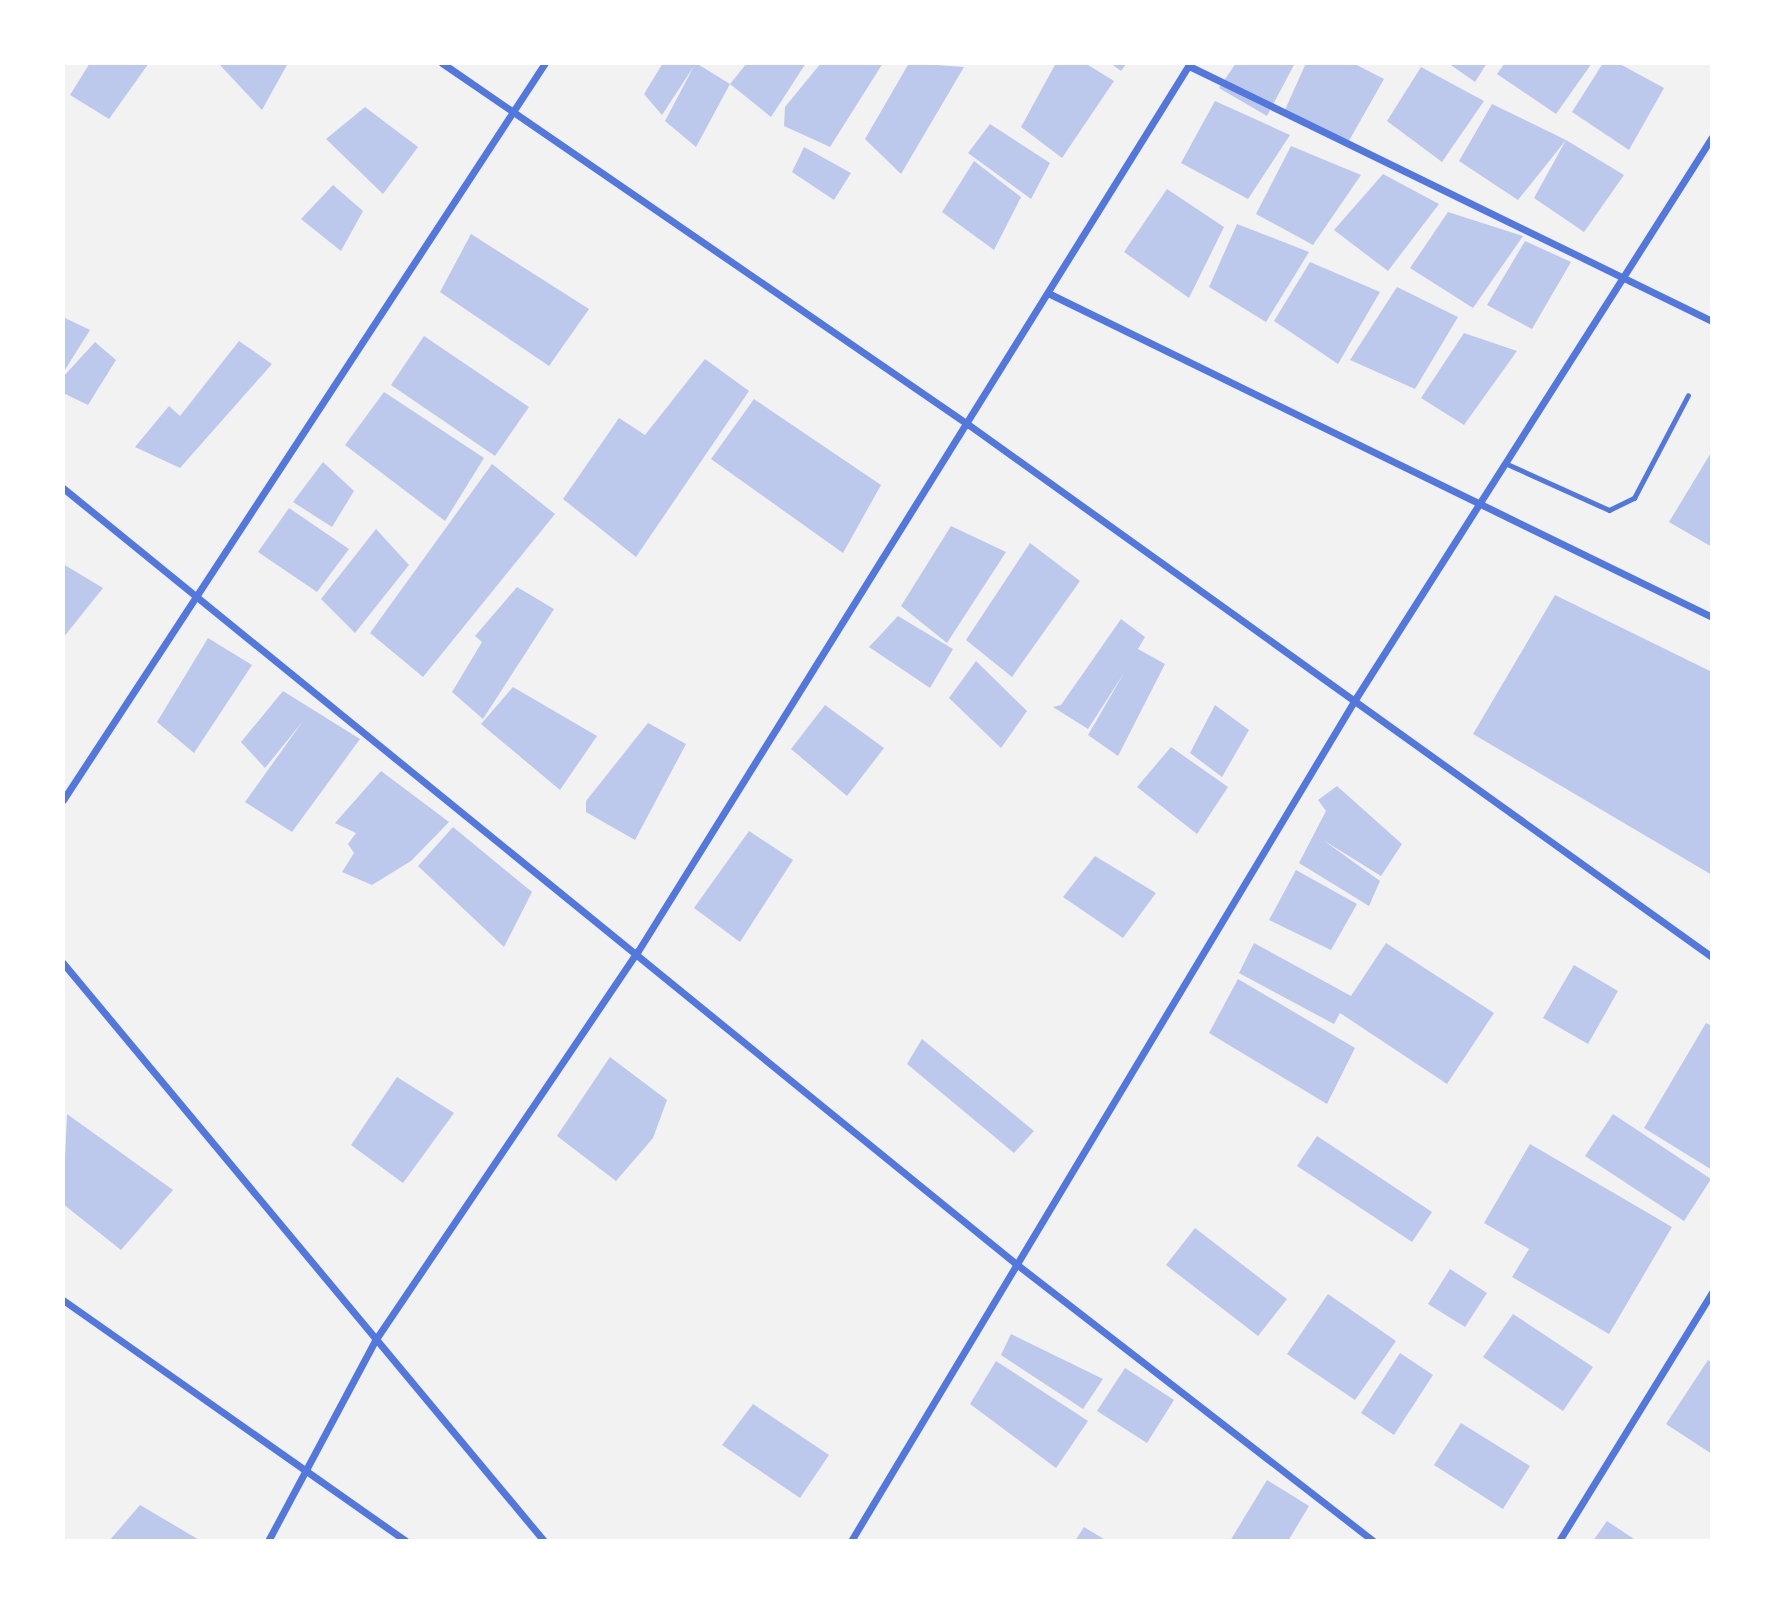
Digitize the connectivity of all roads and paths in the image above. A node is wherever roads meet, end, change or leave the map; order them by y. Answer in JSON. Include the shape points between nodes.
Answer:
{"nodes":[{"id":1,"x":442,"y":63,"type":"edge"},
{"id":2,"x":545,"y":63,"type":"edge"},
{"id":3,"x":1190,"y":64,"type":"edge"},
{"id":4,"x":513,"y":112,"type":"junction"},
{"id":5,"x":1712,"y":137,"type":"edge"},
{"id":6,"x":1621,"y":277,"type":"junction"},
{"id":7,"x":1050,"y":294,"type":"junction"},
{"id":8,"x":1712,"y":321,"type":"edge"},
{"id":9,"x":1688,"y":395,"type":"dead end"},
{"id":10,"x":968,"y":425,"type":"junction"},
{"id":11,"x":1507,"y":464,"type":"junction"},
{"id":12,"x":63,"y":488,"type":"edge"},
{"id":13,"x":1480,"y":509,"type":"junction"},
{"id":14,"x":197,"y":592,"type":"junction"},
{"id":15,"x":1712,"y":617,"type":"edge"},
{"id":16,"x":1356,"y":698,"type":"junction"},
{"id":17,"x":63,"y":800,"type":"edge"},
{"id":18,"x":638,"y":951,"type":"junction"},
{"id":19,"x":1712,"y":957,"type":"edge"},
{"id":20,"x":63,"y":963,"type":"edge"},
{"id":21,"x":1015,"y":1263,"type":"junction"},
{"id":22,"x":1712,"y":1292,"type":"edge"},
{"id":23,"x":63,"y":1300,"type":"edge"},
{"id":24,"x":376,"y":1339,"type":"junction"},
{"id":25,"x":308,"y":1474,"type":"junction"},
{"id":26,"x":268,"y":1541,"type":"edge"},
{"id":27,"x":406,"y":1541,"type":"edge"},
{"id":28,"x":544,"y":1541,"type":"edge"},
{"id":29,"x":851,"y":1541,"type":"edge"},
{"id":30,"x":1373,"y":1541,"type":"edge"},
{"id":31,"x":1559,"y":1541,"type":"edge"}],
"edges":[{"from":1,"to":4,"type":"street"},
{"from":2,"to":4,"type":"street"},
{"from":3,"to":6,"type":"street"},
{"from":3,"to":7,"type":"street"},
{"from":4,"to":10,"type":"street"},
{"from":4,"to":14,"type":"street"},
{"from":5,"to":6,"type":"street"},
{"from":6,"to":8,"type":"street"},
{"from":6,"to":11,"type":"street"},
{"from":7,"to":10,"type":"street"},
{"from":7,"to":13,"type":"street"},
{"from":9,"to":11,"type":"lane","via":[[1634,498],[1609,510]]},
{"from":10,"to":16,"type":"street"},
{"from":10,"to":18,"type":"street"},
{"from":11,"to":13,"type":"street"},
{"from":12,"to":14,"type":"street"},
{"from":13,"to":15,"type":"street"},
{"from":13,"to":16,"type":"street"},
{"from":14,"to":17,"type":"street"},
{"from":14,"to":18,"type":"street"},
{"from":16,"to":19,"type":"street"},
{"from":16,"to":21,"type":"street"},
{"from":18,"to":21,"type":"street"},
{"from":18,"to":24,"type":"street"},
{"from":20,"to":24,"type":"street"},
{"from":21,"to":29,"type":"street"},
{"from":21,"to":30,"type":"street"},
{"from":22,"to":31,"type":"street"},
{"from":23,"to":25,"type":"street"},
{"from":24,"to":25,"type":"street"},
{"from":24,"to":28,"type":"street"},
{"from":25,"to":26,"type":"street"},
{"from":25,"to":27,"type":"street"}]}
